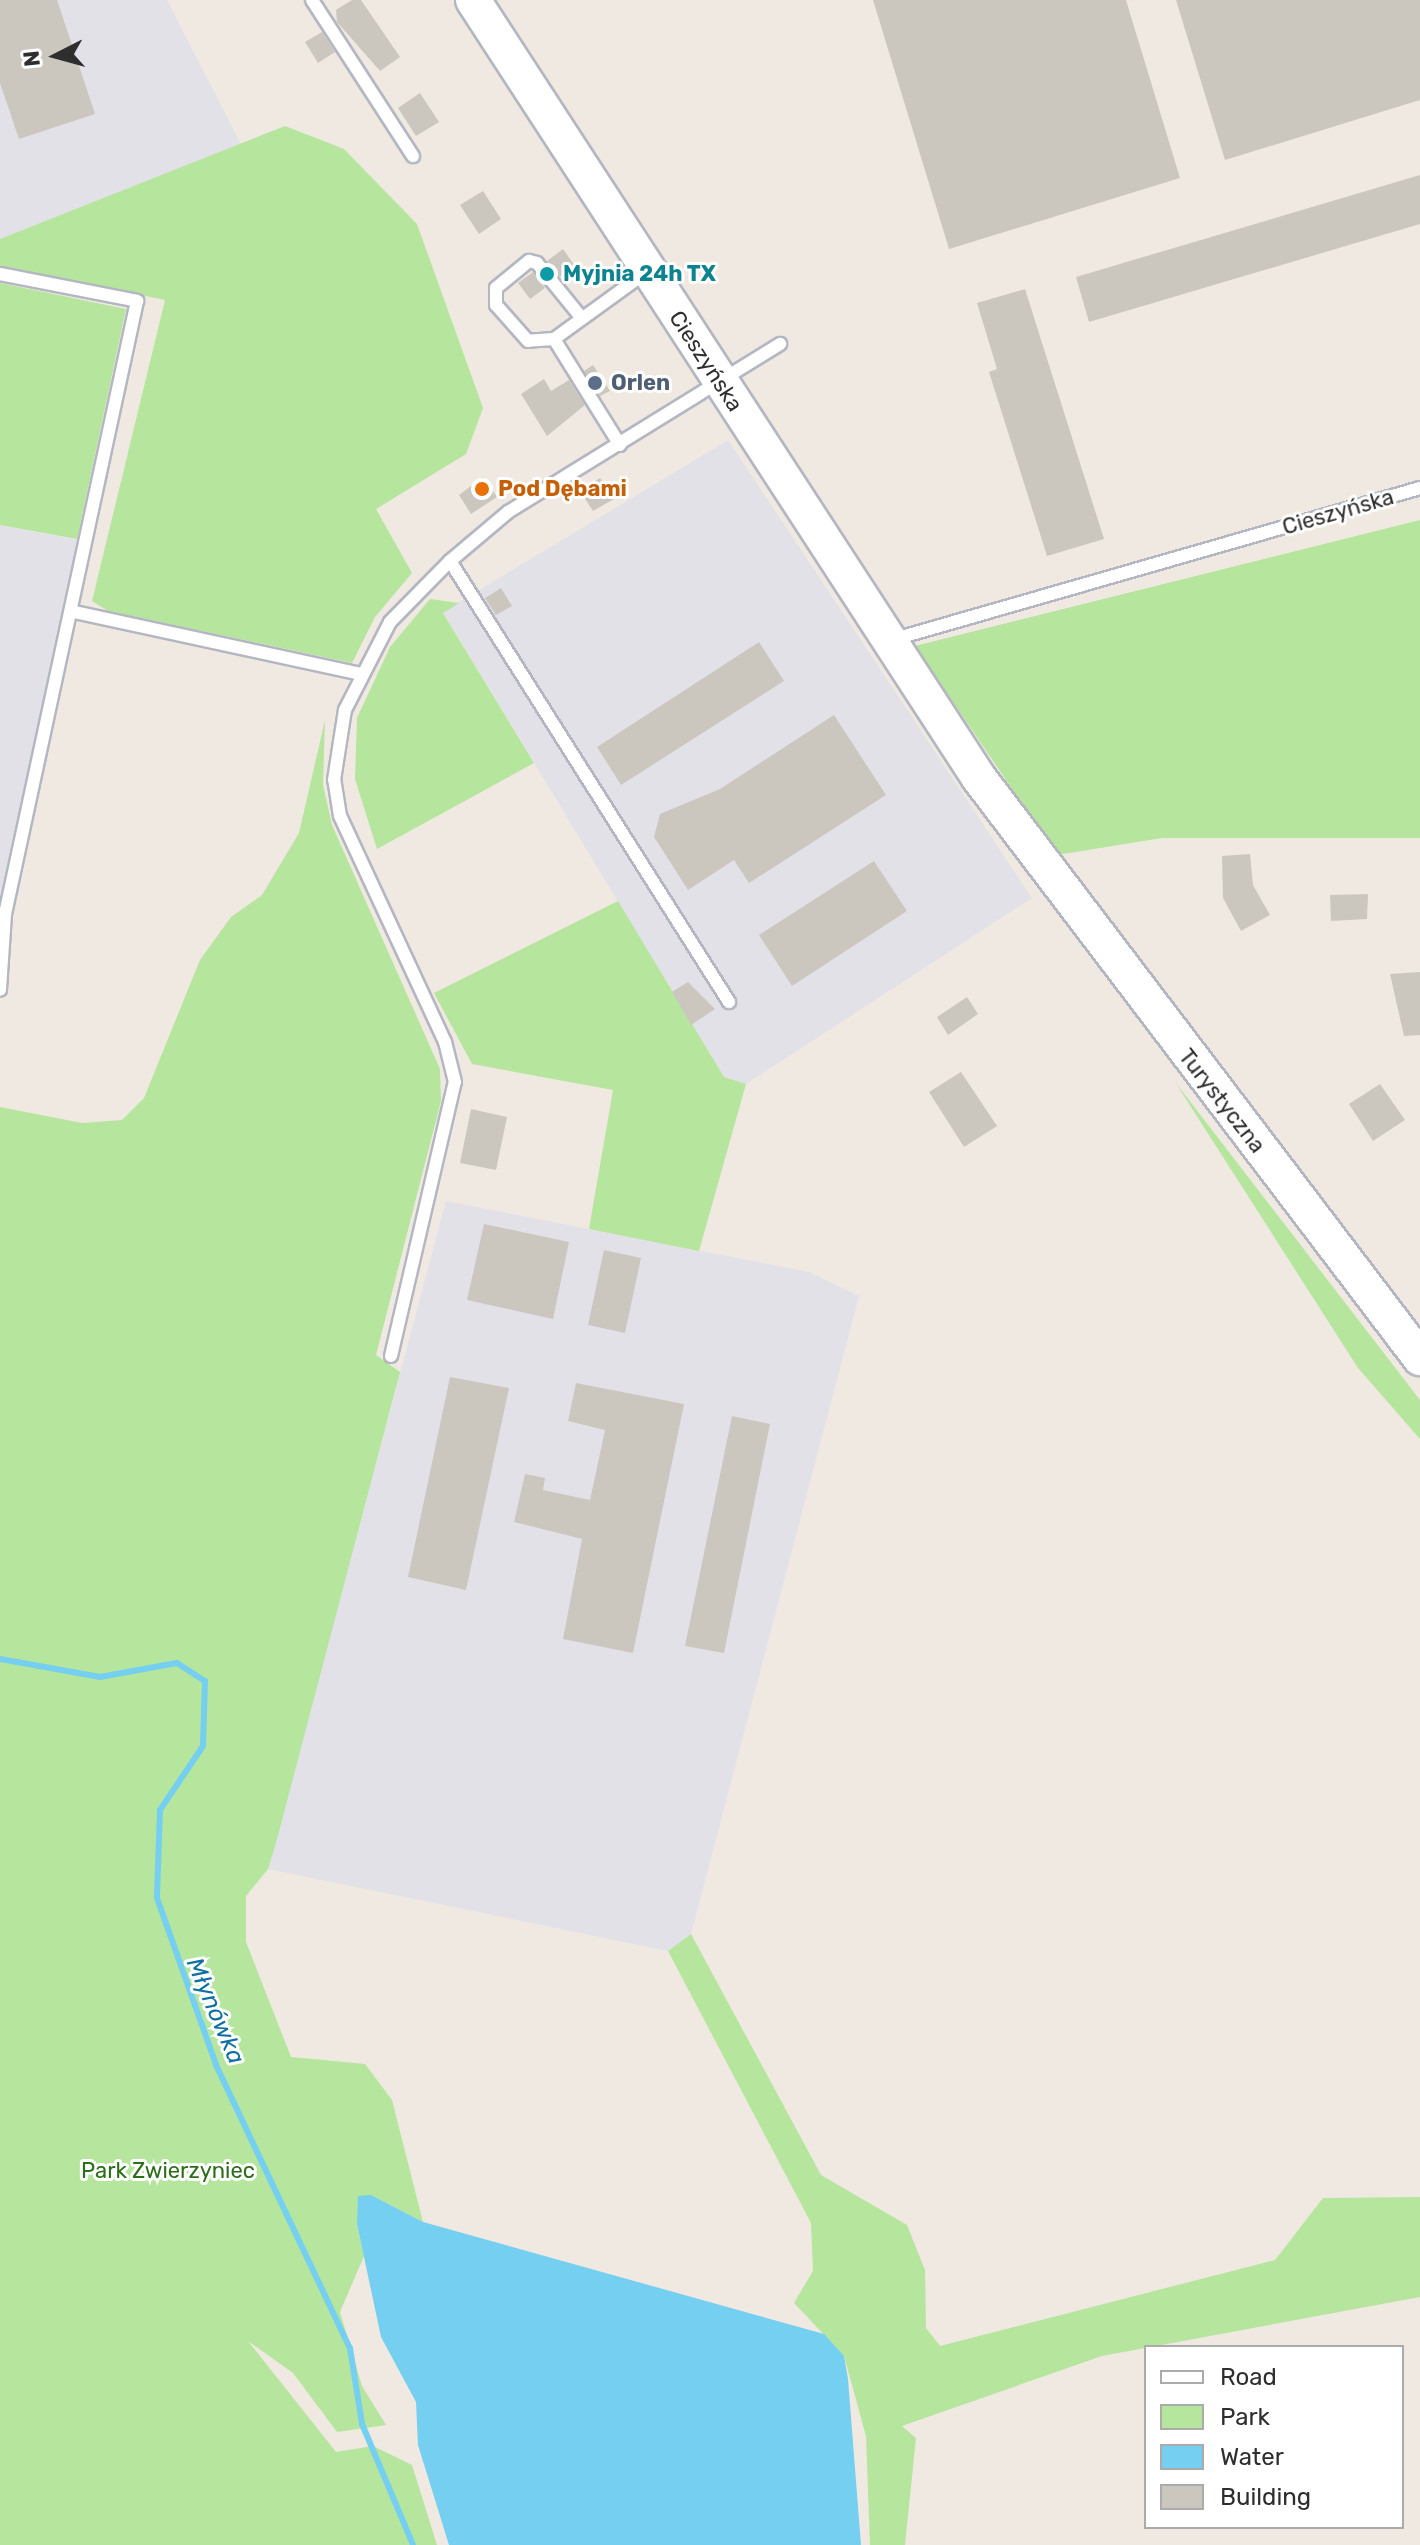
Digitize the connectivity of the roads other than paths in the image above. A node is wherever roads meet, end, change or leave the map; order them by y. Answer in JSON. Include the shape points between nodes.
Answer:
{"nodes":[{"id":1,"x":312,"y":0,"type":"edge"},
{"id":2,"x":473,"y":0,"type":"edge"},
{"id":3,"x":413,"y":156,"type":"dead end"},
{"id":4,"x":648,"y":271,"type":"junction"},
{"id":5,"x":0,"y":274,"type":"edge"},
{"id":6,"x":580,"y":316,"type":"junction"},
{"id":7,"x":554,"y":339,"type":"junction"},
{"id":8,"x":780,"y":344,"type":"dead end"},
{"id":9,"x":720,"y":383,"type":"junction"},
{"id":10,"x":620,"y":445,"type":"junction"},
{"id":11,"x":1420,"y":488,"type":"edge"},
{"id":12,"x":450,"y":561,"type":"junction"},
{"id":13,"x":74,"y":612,"type":"junction"},
{"id":14,"x":888,"y":642,"type":"junction"},
{"id":15,"x":360,"y":674,"type":"junction"},
{"id":16,"x":1025,"y":843,"type":"joint"},
{"id":17,"x":0,"y":990,"type":"edge"},
{"id":18,"x":729,"y":1002,"type":"dead end"},
{"id":19,"x":391,"y":1356,"type":"dead end"},
{"id":20,"x":1420,"y":1358,"type":"edge"}],
"edges":[{"from":1,"to":3,"type":"lane"},
{"from":2,"to":4,"type":"main road","name":"Cieszyńska"},
{"from":4,"to":6,"type":"lane"},
{"from":4,"to":9,"type":"main road","name":"Cieszyńska"},
{"from":5,"to":13,"type":"lane","via":[[137,301]]},
{"from":6,"to":7,"type":"lane"},
{"from":6,"to":7,"type":"lane","via":[[537,263],[529,261],[496,288],[496,305],[528,341]]},
{"from":7,"to":10,"type":"lane"},
{"from":8,"to":9,"type":"lane"},
{"from":9,"to":10,"type":"lane"},
{"from":9,"to":14,"type":"main road","name":"Cieszyńska"},
{"from":10,"to":12,"type":"lane","via":[[508,512]]},
{"from":11,"to":14,"type":"lane","name":"Cieszyńska"},
{"from":12,"to":15,"type":"lane","via":[[390,622]]},
{"from":12,"to":18,"type":"lane"},
{"from":13,"to":15,"type":"lane"},
{"from":13,"to":17,"type":"lane","via":[[5,914]]},
{"from":14,"to":16,"type":"main road","name":"Cieszyńska"},
{"from":15,"to":19,"type":"lane","via":[[345,710],[335,799],[445,1042],[455,1082]]},
{"from":16,"to":20,"type":"main road","name":"Turystyczna"}]}
